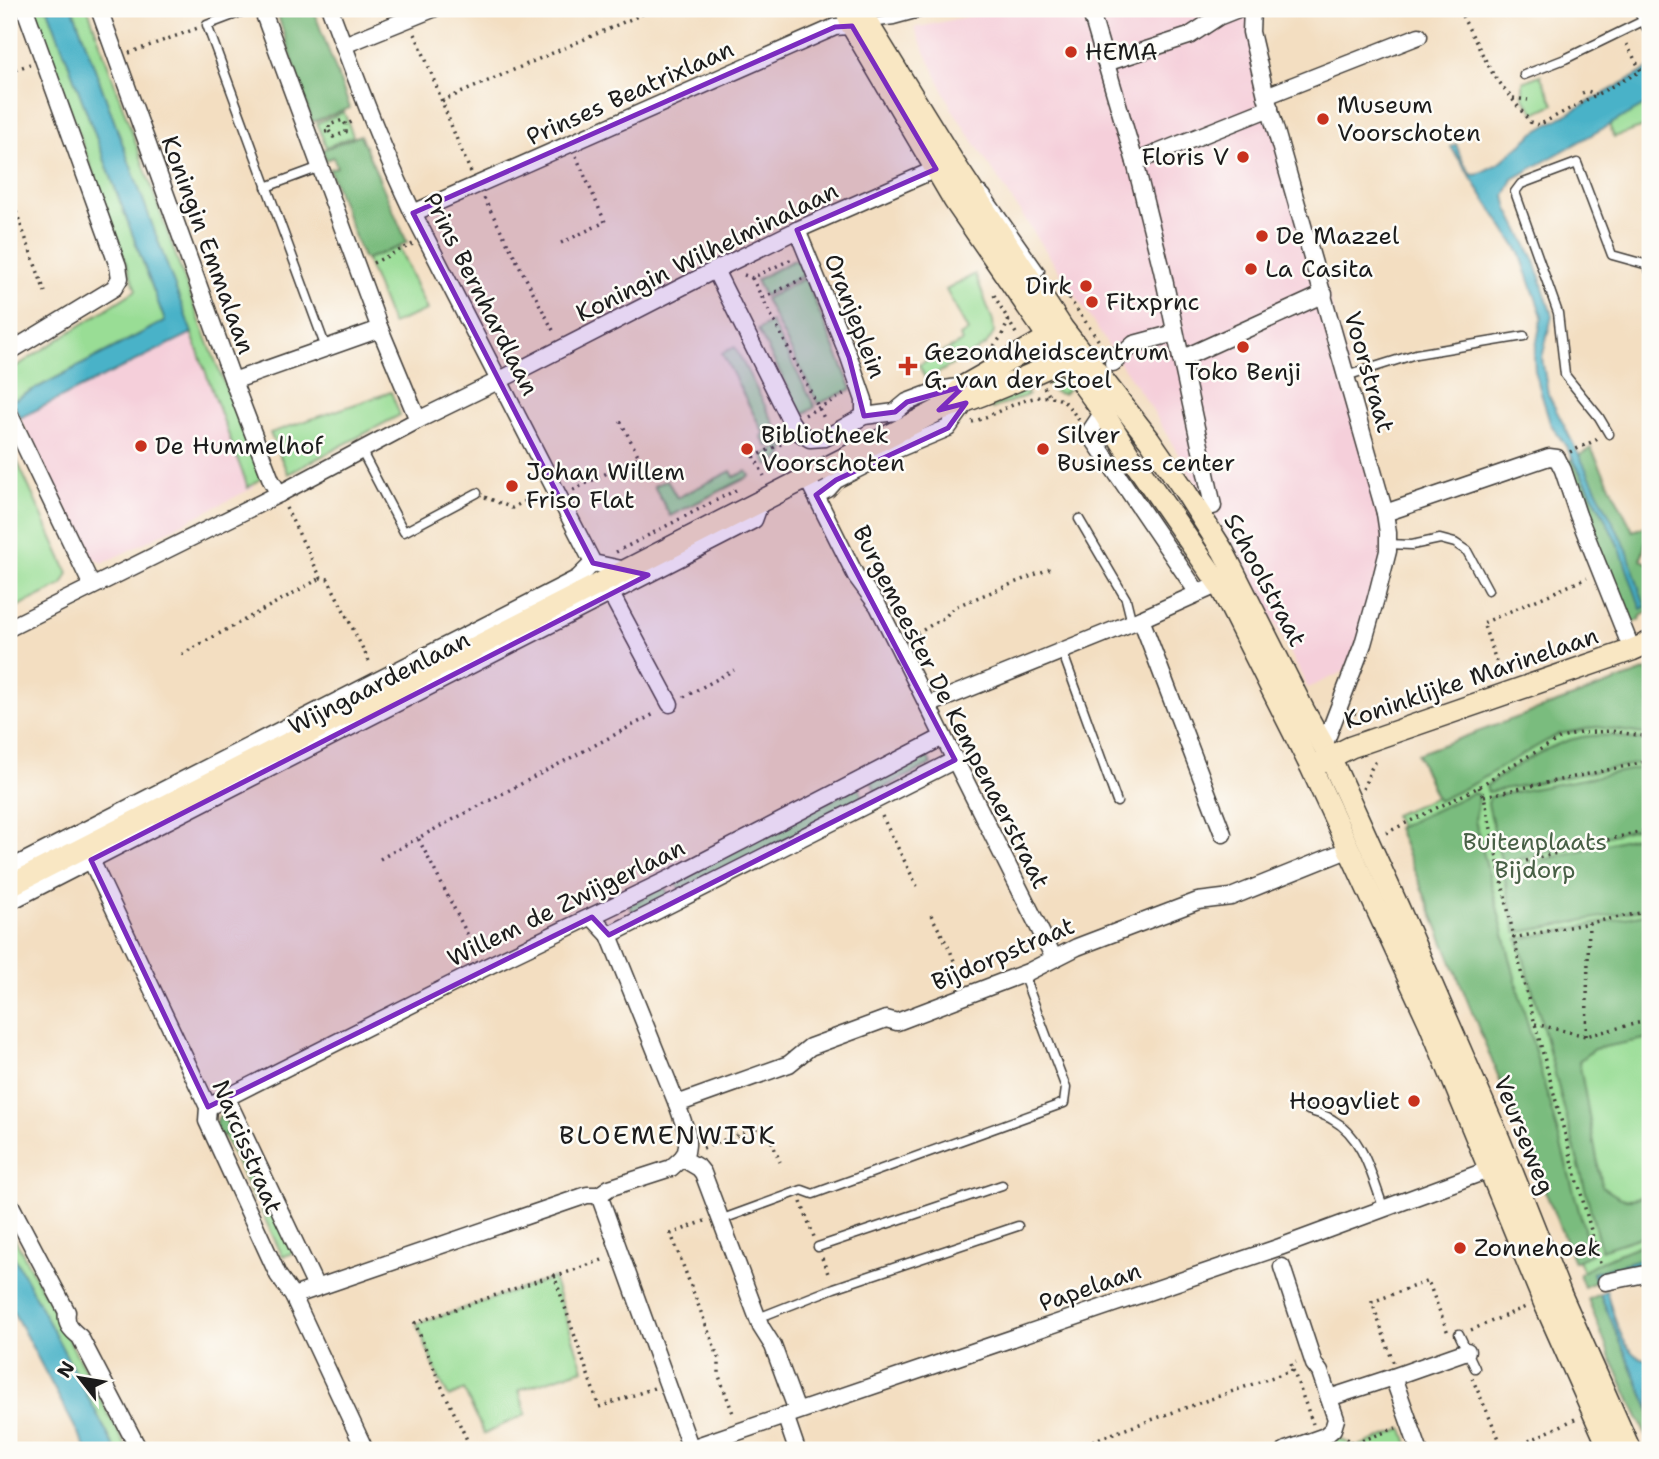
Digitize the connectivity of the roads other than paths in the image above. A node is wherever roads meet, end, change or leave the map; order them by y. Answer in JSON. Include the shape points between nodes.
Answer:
{"nodes":[{"id":1,"x":26,"y":9,"type":"edge"},
{"id":2,"x":99,"y":9,"type":"edge"},
{"id":3,"x":249,"y":9,"type":"edge"},
{"id":4,"x":262,"y":9,"type":"edge"},
{"id":5,"x":330,"y":9,"type":"edge"},
{"id":6,"x":433,"y":9,"type":"edge"},
{"id":7,"x":934,"y":9,"type":"edge"},
{"id":8,"x":1090,"y":9,"type":"edge"},
{"id":9,"x":1238,"y":9,"type":"edge"},
{"id":10,"x":1252,"y":9,"type":"edge"},
{"id":11,"x":857,"y":17,"type":"edge"},
{"id":12,"x":1646,"y":18,"type":"edge"},
{"id":13,"x":1419,"y":36,"type":"dead end"},
{"id":14,"x":344,"y":45,"type":"junction"},
{"id":15,"x":1106,"y":63,"type":"junction"},
{"id":16,"x":1524,"y":75,"type":"dead end"},
{"id":17,"x":1268,"y":102,"type":"junction"},
{"id":18,"x":1135,"y":162,"type":"junction"},
{"id":19,"x":320,"y":167,"type":"junction"},
{"id":20,"x":936,"y":169,"type":"junction"},
{"id":21,"x":963,"y":176,"type":"junction"},
{"id":22,"x":266,"y":187,"type":"junction"},
{"id":23,"x":413,"y":213,"type":"junction"},
{"id":24,"x":797,"y":230,"type":"junction"},
{"id":25,"x":718,"y":268,"type":"junction"},
{"id":26,"x":1040,"y":271,"type":"dead end"},
{"id":27,"x":1650,"y":272,"type":"edge"},
{"id":28,"x":1324,"y":294,"type":"junction"},
{"id":29,"x":380,"y":329,"type":"junction"},
{"id":30,"x":1056,"y":333,"type":"junction"},
{"id":31,"x":1175,"y":333,"type":"junction"},
{"id":32,"x":1524,"y":335,"type":"dead end"},
{"id":33,"x":326,"y":348,"type":"junction"},
{"id":34,"x":9,"y":352,"type":"edge"},
{"id":35,"x":1090,"y":357,"type":"junction"},
{"id":36,"x":1181,"y":359,"type":"junction"},
{"id":37,"x":1346,"y":376,"type":"junction"},
{"id":38,"x":500,"y":380,"type":"junction"},
{"id":39,"x":233,"y":381,"type":"junction"},
{"id":40,"x":965,"y":394,"type":"junction"},
{"id":41,"x":1103,"y":412,"type":"junction"},
{"id":42,"x":9,"y":413,"type":"edge"},
{"id":43,"x":864,"y":416,"type":"junction"},
{"id":44,"x":418,"y":420,"type":"junction"},
{"id":45,"x":1609,"y":434,"type":"road end"},
{"id":46,"x":361,"y":450,"type":"junction"},
{"id":47,"x":812,"y":486,"type":"junction"},
{"id":48,"x":279,"y":494,"type":"junction"},
{"id":49,"x":477,"y":494,"type":"road end"},
{"id":50,"x":761,"y":501,"type":"junction"},
{"id":51,"x":1213,"y":506,"type":"dead end"},
{"id":52,"x":1385,"y":513,"type":"junction"},
{"id":53,"x":1079,"y":519,"type":"dead end"},
{"id":54,"x":1388,"y":544,"type":"junction"},
{"id":55,"x":593,"y":562,"type":"junction"},
{"id":56,"x":626,"y":570,"type":"junction"},
{"id":57,"x":1228,"y":580,"type":"junction"},
{"id":58,"x":92,"y":586,"type":"junction"},
{"id":59,"x":1488,"y":590,"type":"dead end"},
{"id":60,"x":1198,"y":593,"type":"junction"},
{"id":61,"x":611,"y":594,"type":"junction"},
{"id":62,"x":1137,"y":621,"type":"junction"},
{"id":63,"x":9,"y":628,"type":"edge"},
{"id":64,"x":1636,"y":641,"type":"edge"},
{"id":65,"x":1062,"y":651,"type":"junction"},
{"id":66,"x":670,"y":704,"type":"road end"},
{"id":67,"x":928,"y":705,"type":"junction"},
{"id":68,"x":943,"y":737,"type":"junction"},
{"id":69,"x":1322,"y":757,"type":"junction"},
{"id":70,"x":955,"y":760,"type":"junction"},
{"id":71,"x":1117,"y":802,"type":"dead end"},
{"id":72,"x":1223,"y":834,"type":"dead end"},
{"id":73,"x":1360,"y":844,"type":"junction"},
{"id":74,"x":90,"y":860,"type":"junction"},
{"id":75,"x":9,"y":873,"type":"edge"},
{"id":76,"x":9,"y":902,"type":"edge"},
{"id":77,"x":592,"y":917,"type":"junction"},
{"id":78,"x":608,"y":936,"type":"junction"},
{"id":79,"x":1054,"y":958,"type":"junction"},
{"id":80,"x":1023,"y":974,"type":"junction"},
{"id":81,"x":227,"y":1099,"type":"junction"},
{"id":82,"x":677,"y":1104,"type":"junction"},
{"id":83,"x":208,"y":1107,"type":"junction"},
{"id":84,"x":1307,"y":1110,"type":"dead end"},
{"id":85,"x":687,"y":1161,"type":"junction"},
{"id":86,"x":1499,"y":1166,"type":"junction"},
{"id":87,"x":1002,"y":1185,"type":"dead end"},
{"id":88,"x":599,"y":1195,"type":"junction"},
{"id":89,"x":9,"y":1202,"type":"edge"},
{"id":90,"x":1384,"y":1209,"type":"junction"},
{"id":91,"x":719,"y":1218,"type":"junction"},
{"id":92,"x":1018,"y":1226,"type":"dead end"},
{"id":93,"x":818,"y":1247,"type":"dead end"},
{"id":94,"x":1282,"y":1267,"type":"dead end"},
{"id":95,"x":1650,"y":1273,"type":"edge"},
{"id":96,"x":1606,"y":1282,"type":"dead end"},
{"id":97,"x":316,"y":1287,"type":"junction"},
{"id":98,"x":293,"y":1296,"type":"junction"},
{"id":99,"x":758,"y":1318,"type":"junction"},
{"id":100,"x":1459,"y":1334,"type":"road end"},
{"id":101,"x":1461,"y":1353,"type":"junction"},
{"id":102,"x":1475,"y":1368,"type":"road end"},
{"id":103,"x":1395,"y":1376,"type":"junction"},
{"id":104,"x":1329,"y":1398,"type":"junction"},
{"id":105,"x":791,"y":1413,"type":"junction"},
{"id":106,"x":688,"y":1449,"type":"edge"},
{"id":107,"x":139,"y":1450,"type":"edge"},
{"id":108,"x":365,"y":1450,"type":"edge"},
{"id":109,"x":797,"y":1450,"type":"edge"},
{"id":110,"x":1286,"y":1450,"type":"edge"},
{"id":111,"x":1419,"y":1450,"type":"edge"},
{"id":112,"x":1610,"y":1450,"type":"edge"},
{"id":113,"x":1630,"y":1450,"type":"edge"}],
"edges":[{"from":1,"to":34,"type":"street","via":[[120,278],[114,288]]},
{"from":2,"to":39,"type":"street","name":"Koningin Emmalaan"},
{"from":3,"to":22,"type":"lane","via":[[207,25]]},
{"from":4,"to":19,"type":"street"},
{"from":5,"to":14,"type":"street","name":"Prins Bernhardlaan"},
{"from":6,"to":14,"type":"street"},
{"from":7,"to":11,"type":"lane","via":[[894,20]]},
{"from":8,"to":15,"type":"street","name":"Schoolstraat"},
{"from":9,"to":15,"type":"street","via":[[1189,36]]},
{"from":10,"to":17,"type":"street","name":"Voorstraat","via":[[1251,32]]},
{"from":11,"to":20,"type":"main road"},
{"from":11,"to":21,"type":"main road"},
{"from":11,"to":23,"type":"street","name":"Prinses Beatrixlaan"},
{"from":12,"to":16,"type":"lane"},
{"from":13,"to":17,"type":"street"},
{"from":14,"to":23,"type":"street","name":"Prins Bernhardlaan"},
{"from":15,"to":18,"type":"street","name":"Schoolstraat"},
{"from":17,"to":18,"type":"street"},
{"from":17,"to":28,"type":"street","name":"Voorstraat"},
{"from":18,"to":31,"type":"street","name":"Schoolstraat"},
{"from":19,"to":22,"type":"lane"},
{"from":19,"to":29,"type":"street"},
{"from":20,"to":24,"type":"street","name":"Koningin Wilhelminalaan"},
{"from":20,"to":30,"type":"main road","via":[[954,200]]},
{"from":21,"to":26,"type":"lane","via":[[986,194]]},
{"from":21,"to":30,"type":"main road"},
{"from":22,"to":33,"type":"lane"},
{"from":23,"to":38,"type":"street","name":"Prins Bernhardlaan"},
{"from":24,"to":25,"type":"street","name":"Koningin Wilhelminalaan"},
{"from":24,"to":43,"type":"street","name":"Oranjeplein","via":[[849,357],[864,400]]},
{"from":25,"to":38,"type":"street","name":"Koningin Wilhelminalaan"},
{"from":25,"to":43,"type":"street","name":"Oranjeplein","via":[[794,427],[810,439],[825,438]]},
{"from":27,"to":45,"type":"lane","via":[[1648,265],[1612,255],[1577,163],[1521,184],[1515,192],[1558,313],[1566,375]]},
{"from":28,"to":36,"type":"street"},
{"from":28,"to":37,"type":"street","name":"Voorstraat"},
{"from":29,"to":33,"type":"street"},
{"from":29,"to":44,"type":"street"},
{"from":30,"to":35,"type":"main road"},
{"from":30,"to":40,"type":"main road","name":"Wijngaardenlaan"},
{"from":31,"to":35,"type":"street"},
{"from":31,"to":36,"type":"street","name":"Schoolstraat"},
{"from":32,"to":37,"type":"lane","via":[[1416,354]]},
{"from":33,"to":39,"type":"street"},
{"from":35,"to":40,"type":"main road","name":"Wijngaardenlaan"},
{"from":35,"to":41,"type":"main road","name":"Schoolstraat"},
{"from":35,"to":57,"type":"main road","name":"Schoolstraat","via":[[1185,491]]},
{"from":36,"to":51,"type":"street","name":"Schoolstraat"},
{"from":37,"to":52,"type":"street","name":"Voorstraat"},
{"from":38,"to":44,"type":"street","name":"Koningin Wilhelminalaan"},
{"from":38,"to":55,"type":"street","name":"Prins Bernhardlaan"},
{"from":39,"to":48,"type":"street","name":"Koningin Emmalaan"},
{"from":40,"to":43,"type":"street","name":"Wijngaardenlaan","via":[[939,390],[907,402],[895,412]]},
{"from":40,"to":47,"type":"main road","name":"Wijngaardenlaan","via":[[944,419]]},
{"from":41,"to":57,"type":"main road","name":"Schoolstraat","via":[[1129,454]]},
{"from":41,"to":60,"type":"street","via":[[1089,433]]},
{"from":42,"to":58,"type":"street"},
{"from":44,"to":46,"type":"street","name":"Koningin Wilhelminalaan"},
{"from":46,"to":48,"type":"street","name":"Koningin Wilhelminalaan"},
{"from":46,"to":49,"type":"lane","via":[[404,532]]},
{"from":47,"to":50,"type":"main road","name":"Wijngaardenlaan"},
{"from":47,"to":67,"type":"street","name":"Burgemeester De Kempenaerstraat"},
{"from":48,"to":58,"type":"street","name":"Koningin Wilhelminalaan"},
{"from":50,"to":56,"type":"main road","name":"Wijngaardenlaan"},
{"from":50,"to":61,"type":"street","name":"Wijngaardenlaan","via":[[754,520]]},
{"from":52,"to":54,"type":"street","name":"Voorstraat"},
{"from":52,"to":64,"type":"street","via":[[1557,458],[1601,572]]},
{"from":53,"to":62,"type":"lane"},
{"from":54,"to":59,"type":"lane","via":[[1440,539],[1455,543],[1467,551]]},
{"from":54,"to":69,"type":"street","name":"Voorstraat","via":[[1363,644]]},
{"from":55,"to":56,"type":"street"},
{"from":55,"to":75,"type":"street","name":"Wijngaardenlaan","via":[[578,578]]},
{"from":56,"to":75,"type":"main road","name":"Wijngaardenlaan"},
{"from":57,"to":60,"type":"street"},
{"from":57,"to":69,"type":"main road","name":"Schoolstraat"},
{"from":58,"to":63,"type":"street","name":"Koningin Wilhelminalaan"},
{"from":60,"to":62,"type":"street"},
{"from":61,"to":66,"type":"street"},
{"from":61,"to":74,"type":"street","name":"Wijngaardenlaan"},
{"from":62,"to":65,"type":"street"},
{"from":62,"to":72,"type":"street"},
{"from":64,"to":69,"type":"main road","name":"Koninklijke Marinelaan"},
{"from":65,"to":67,"type":"street"},
{"from":65,"to":71,"type":"lane"},
{"from":67,"to":68,"type":"street","name":"Burgemeester De Kempenaerstraat"},
{"from":68,"to":70,"type":"street","name":"Burgemeester De Kempenaerstraat"},
{"from":68,"to":77,"type":"street","name":"Willem de Zwijgerlaan"},
{"from":69,"to":73,"type":"main road","name":"Schoolstraat"},
{"from":70,"to":78,"type":"street","name":"Willem de Zwijgerlaan"},
{"from":70,"to":79,"type":"street","name":"Burgemeester De Kempenaerstraat"},
{"from":73,"to":79,"type":"street","name":"Bijdorpstraat","via":[[1231,897],[1198,901]]},
{"from":73,"to":86,"type":"main road","name":"Veurseweg","via":[[1429,1022]]},
{"from":74,"to":76,"type":"street","name":"Wijngaardenlaan"},
{"from":74,"to":83,"type":"street","name":"Narcisstraat"},
{"from":77,"to":78,"type":"street"},
{"from":77,"to":81,"type":"street","name":"Willem de Zwijgerlaan"},
{"from":78,"to":82,"type":"street"},
{"from":79,"to":80,"type":"street","name":"Bijdorpstraat"},
{"from":80,"to":82,"type":"street","name":"Bijdorpstraat","via":[[897,1022],[886,1018],[810,1047],[789,1064]]},
{"from":80,"to":91,"type":"lane","via":[[1066,1088],[1064,1103],[813,1194],[802,1190]]},
{"from":81,"to":83,"type":"street","name":"Willem de Zwijgerlaan"},
{"from":81,"to":97,"type":"street","name":"Narcisstraat"},
{"from":82,"to":85,"type":"street","via":[[687,1133]]},
{"from":83,"to":98,"type":"street","name":"Narcisstraat","via":[[207,1121],[218,1146],[278,1275]]},
{"from":84,"to":90,"type":"lane","via":[[1333,1119],[1353,1135]]},
{"from":85,"to":88,"type":"street"},
{"from":85,"to":91,"type":"street","via":[[703,1173]]},
{"from":86,"to":90,"type":"street","name":"Papelaan"},
{"from":86,"to":112,"type":"main road","name":"Veurseweg","via":[[1544,1302]]},
{"from":86,"to":113,"type":"main road","name":"Veurseweg"},
{"from":87,"to":93,"type":"lane"},
{"from":88,"to":97,"type":"street","via":[[587,1195]]},
{"from":88,"to":106,"type":"street"},
{"from":89,"to":107,"type":"street","via":[[67,1311],[68,1325],[80,1337]]},
{"from":90,"to":105,"type":"street","name":"Papelaan"},
{"from":91,"to":99,"type":"street"},
{"from":92,"to":99,"type":"lane"},
{"from":94,"to":104,"type":"street"},
{"from":95,"to":96,"type":"street"},
{"from":97,"to":98,"type":"street"},
{"from":98,"to":108,"type":"street","name":"Narcisstraat"},
{"from":99,"to":105,"type":"street","via":[[773,1346]]},
{"from":100,"to":101,"type":"lane"},
{"from":101,"to":102,"type":"lane"},
{"from":101,"to":103,"type":"street"},
{"from":103,"to":104,"type":"street"},
{"from":103,"to":111,"type":"street"},
{"from":104,"to":110,"type":"street","via":[[1336,1419],[1334,1429]]},
{"from":105,"to":106,"type":"street","name":"Papelaan"},
{"from":105,"to":109,"type":"street"}]}
